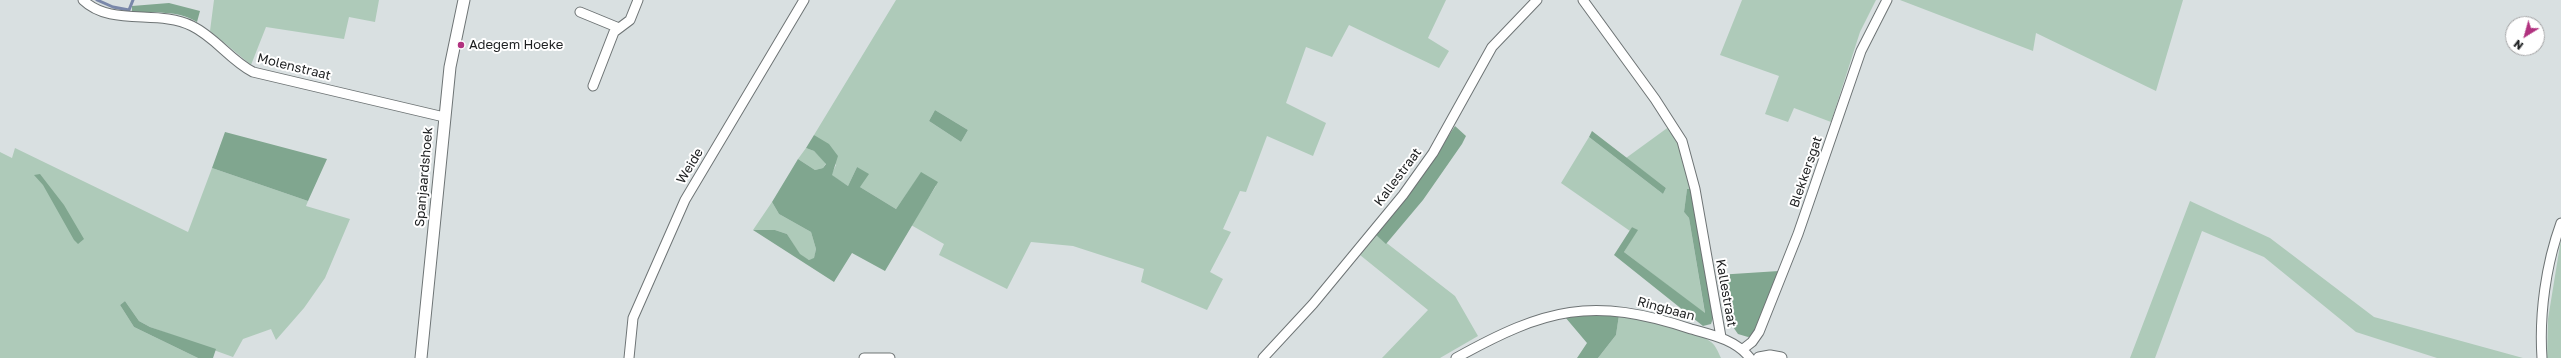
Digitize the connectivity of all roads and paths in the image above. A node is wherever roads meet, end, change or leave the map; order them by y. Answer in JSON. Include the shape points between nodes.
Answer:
{"nodes":[{"id":1,"x":83,"y":0,"type":"edge"},
{"id":2,"x":464,"y":0,"type":"edge"},
{"id":3,"x":638,"y":0,"type":"edge"},
{"id":4,"x":804,"y":0,"type":"edge"},
{"id":5,"x":1537,"y":0,"type":"edge"},
{"id":6,"x":1583,"y":0,"type":"edge"},
{"id":7,"x":1887,"y":0,"type":"edge"},
{"id":8,"x":580,"y":12,"type":"dead end"},
{"id":9,"x":619,"y":28,"type":"junction"},
{"id":10,"x":593,"y":86,"type":"dead end"},
{"id":11,"x":444,"y":117,"type":"junction"},
{"id":12,"x":2561,"y":223,"type":"edge"},
{"id":13,"x":1720,"y":337,"type":"junction"},
{"id":14,"x":1743,"y":349,"type":"junction"},
{"id":15,"x":421,"y":358,"type":"edge"},
{"id":16,"x":629,"y":358,"type":"edge"},
{"id":17,"x":864,"y":358,"type":"edge"},
{"id":18,"x":890,"y":358,"type":"edge"},
{"id":19,"x":1263,"y":358,"type":"edge"},
{"id":20,"x":1456,"y":358,"type":"edge"},
{"id":21,"x":1750,"y":358,"type":"edge"},
{"id":22,"x":1759,"y":358,"type":"edge"},
{"id":23,"x":1781,"y":358,"type":"edge"},
{"id":24,"x":2542,"y":358,"type":"edge"}],
"edges":[{"from":1,"to":11,"type":"street","name":"Molenstraat","via":[[95,9],[107,13],[191,25],[239,65],[253,72]]},
{"from":2,"to":11,"type":"street","name":"Spanjaardshoek","via":[[450,67]]},
{"from":3,"to":9,"type":"street","via":[[630,20]]},
{"from":4,"to":16,"type":"street","name":"Weide","via":[[685,200],[633,318]]},
{"from":5,"to":19,"type":"street","name":"Kallestraat","via":[[1492,47],[1433,152],[1403,195],[1313,304]]},
{"from":6,"to":13,"type":"street","name":"Kallestraat","via":[[1655,98],[1682,141],[1695,189]]},
{"from":7,"to":14,"type":"street","name":"Blekkersgat","via":[[1861,51],[1798,234],[1759,332]]},
{"from":8,"to":9,"type":"street"},
{"from":9,"to":10,"type":"street","via":[[614,32]]},
{"from":11,"to":15,"type":"street","name":"Spanjaardshoek"},
{"from":12,"to":24,"type":"street","via":[[2549,270],[2543,314]]},
{"from":13,"to":14,"type":"street","name":"Ringbaan"},
{"from":13,"to":20,"type":"street","name":"Ringbaan","via":[[1644,314],[1590,310],[1551,316],[1523,324]]},
{"from":14,"to":21,"type":"street","name":"Ringbaan"},
{"from":17,"to":18,"type":"street"},
{"from":22,"to":23,"type":"street"}]}
